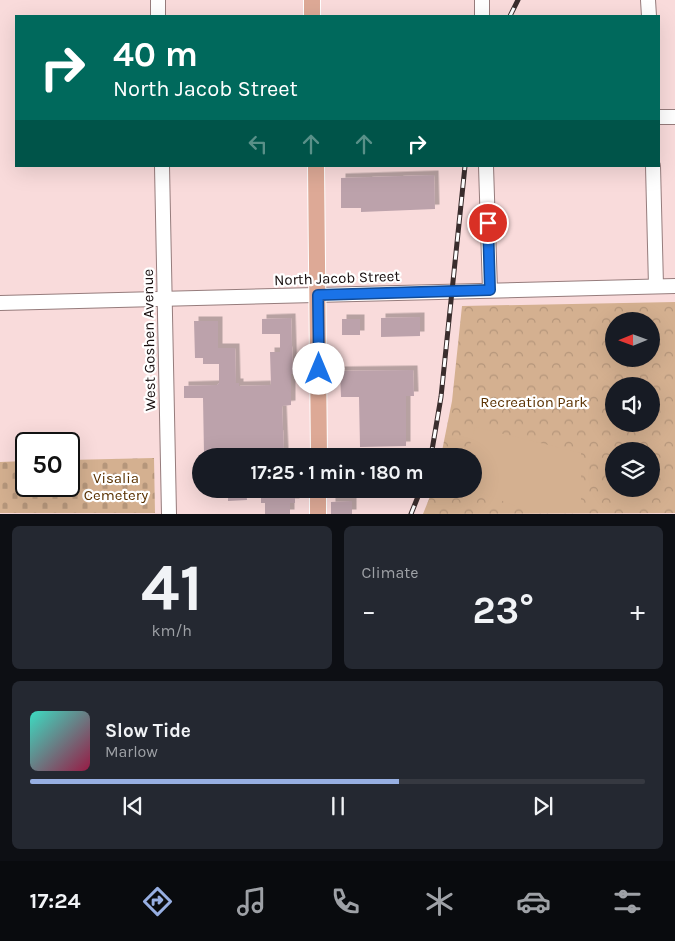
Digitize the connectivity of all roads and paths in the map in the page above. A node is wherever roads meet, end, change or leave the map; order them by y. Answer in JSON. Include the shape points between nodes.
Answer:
{"nodes":[{"id":1,"x":158,"y":0,"type":"edge"},
{"id":2,"x":312,"y":0,"type":"edge"},
{"id":3,"x":482,"y":0,"type":"edge"},
{"id":4,"x":648,"y":0,"type":"edge"},
{"id":5,"x":158,"y":15,"type":"edge"},
{"id":6,"x":312,"y":15,"type":"edge"},
{"id":7,"x":482,"y":15,"type":"edge"},
{"id":8,"x":649,"y":15,"type":"edge"},
{"id":9,"x":660,"y":117,"type":"edge"},
{"id":10,"x":675,"y":117,"type":"edge"},
{"id":11,"x":162,"y":167,"type":"edge"},
{"id":12,"x":316,"y":167,"type":"edge"},
{"id":13,"x":486,"y":167,"type":"edge"},
{"id":14,"x":652,"y":167,"type":"edge"},
{"id":15,"x":656,"y":286,"type":"junction"},
{"id":16,"x":675,"y":286,"type":"edge"},
{"id":17,"x":490,"y":290,"type":"junction"},
{"id":18,"x":318,"y":295,"type":"junction"},
{"id":19,"x":164,"y":300,"type":"junction"},
{"id":20,"x":0,"y":303,"type":"edge"},
{"id":21,"x":319,"y":448,"type":"edge"},
{"id":22,"x":318,"y":498,"type":"edge"},
{"id":23,"x":169,"y":514,"type":"edge"},
{"id":24,"x":318,"y":514,"type":"edge"}],
"edges":[{"from":1,"to":5,"type":"street"},
{"from":2,"to":6,"type":"main road"},
{"from":3,"to":7,"type":"street"},
{"from":4,"to":8,"type":"street"},
{"from":9,"to":10,"type":"street"},
{"from":11,"to":19,"type":"street","name":"West Goshen Avenue"},
{"from":12,"to":18,"type":"main road"},
{"from":13,"to":17,"type":"street"},
{"from":14,"to":15,"type":"street"},
{"from":15,"to":16,"type":"street","name":"North Jacob Street"},
{"from":15,"to":17,"type":"street","name":"North Jacob Street"},
{"from":17,"to":18,"type":"street","name":"North Jacob Street"},
{"from":18,"to":19,"type":"street","name":"North Jacob Street"},
{"from":18,"to":21,"type":"main road"},
{"from":19,"to":20,"type":"street","name":"North Jacob Street"},
{"from":19,"to":23,"type":"street","name":"West Goshen Avenue"},
{"from":22,"to":24,"type":"main road"}]}
